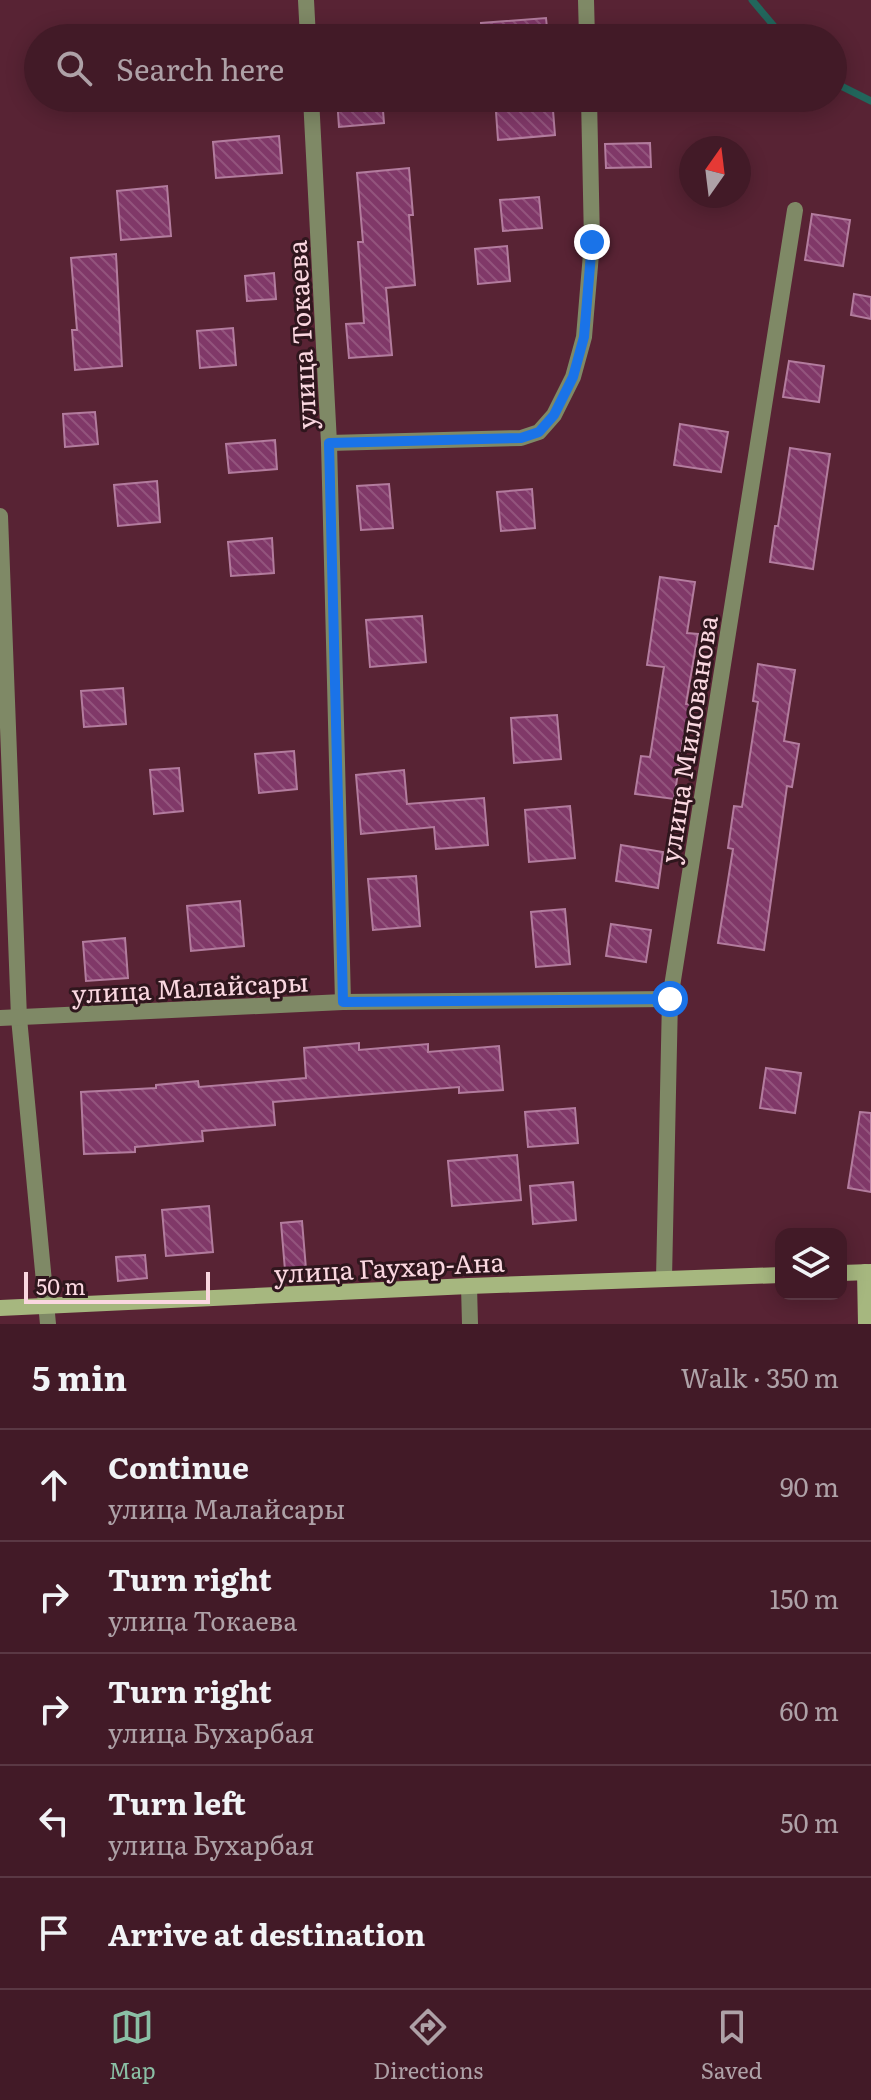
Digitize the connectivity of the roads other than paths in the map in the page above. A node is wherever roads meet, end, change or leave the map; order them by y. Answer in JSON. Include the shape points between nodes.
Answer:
{"nodes":[{"id":1,"x":306,"y":0,"type":"edge"},
{"id":2,"x":586,"y":0,"type":"edge"},
{"id":3,"x":307,"y":24,"type":"edge"},
{"id":4,"x":587,"y":24,"type":"edge"},
{"id":5,"x":312,"y":112,"type":"edge"},
{"id":6,"x":589,"y":112,"type":"edge"},
{"id":7,"x":795,"y":210,"type":"dead end"},
{"id":8,"x":329,"y":443,"type":"junction"},
{"id":9,"x":0,"y":516,"type":"edge"},
{"id":10,"x":670,"y":999,"type":"junction"},
{"id":11,"x":343,"y":1002,"type":"junction"},
{"id":12,"x":0,"y":1018,"type":"edge"},
{"id":13,"x":19,"y":1018,"type":"junction"},
{"id":14,"x":868,"y":1272,"type":"edge"},
{"id":15,"x":847,"y":1273,"type":"edge"},
{"id":16,"x":775,"y":1275,"type":"edge"},
{"id":17,"x":664,"y":1279,"type":"junction"},
{"id":18,"x":469,"y":1286,"type":"junction"},
{"id":19,"x":48,"y":1305,"type":"junction"},
{"id":20,"x":0,"y":1308,"type":"edge"},
{"id":21,"x":48,"y":1324,"type":"edge"},
{"id":22,"x":470,"y":1324,"type":"edge"},
{"id":23,"x":866,"y":1324,"type":"edge"}],
"edges":[{"from":1,"to":3,"type":"street"},
{"from":2,"to":4,"type":"street"},
{"from":5,"to":8,"type":"street","name":"улица Токаева"},
{"from":6,"to":8,"type":"street","via":[[592,242],[584,337],[573,377],[554,415],[539,432],[521,438]]},
{"from":7,"to":10,"type":"street","name":"улица Милованова"},
{"from":8,"to":11,"type":"street","name":"улица Токаева"},
{"from":9,"to":13,"type":"street"},
{"from":10,"to":11,"type":"street","name":"улица Малайсары"},
{"from":10,"to":17,"type":"street","name":"улица Милованова"},
{"from":11,"to":13,"type":"street","name":"улица Малайсары"},
{"from":12,"to":13,"type":"street","name":"улица Малайсары"},
{"from":13,"to":19,"type":"street"},
{"from":14,"to":15,"type":"street"},
{"from":14,"to":23,"type":"street"},
{"from":16,"to":17,"type":"street","name":"улица Гаухар-Ана"},
{"from":17,"to":18,"type":"street","name":"улица Гаухар-Ана"},
{"from":18,"to":19,"type":"street","name":"улица Гаухар-Ана"},
{"from":18,"to":22,"type":"street"},
{"from":19,"to":20,"type":"street","name":"улица Гаухар-Ана"},
{"from":19,"to":21,"type":"street"}]}
